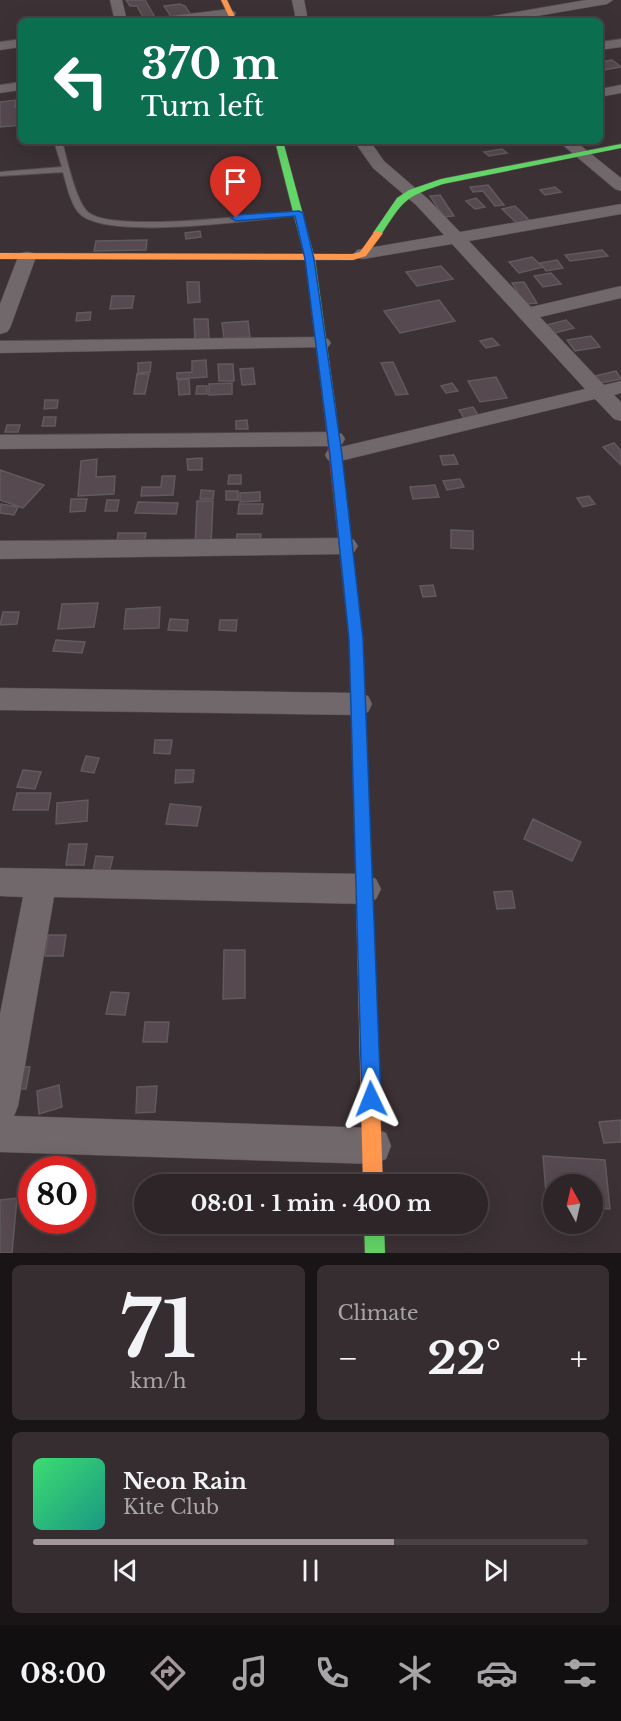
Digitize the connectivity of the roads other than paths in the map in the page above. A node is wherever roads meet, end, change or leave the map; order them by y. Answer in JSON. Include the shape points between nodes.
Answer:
{"nodes":[{"id":1,"x":116,"y":0,"type":"edge"},
{"id":2,"x":224,"y":0,"type":"edge"},
{"id":3,"x":298,"y":0,"type":"edge"},
{"id":4,"x":518,"y":0,"type":"edge"},
{"id":5,"x":608,"y":4,"type":"edge"},
{"id":6,"x":537,"y":13,"type":"junction"},
{"id":7,"x":232,"y":17,"type":"edge"},
{"id":8,"x":121,"y":18,"type":"edge"},
{"id":9,"x":215,"y":18,"type":"edge"},
{"id":10,"x":300,"y":18,"type":"edge"},
{"id":11,"x":506,"y":18,"type":"edge"},
{"id":12,"x":18,"y":43,"type":"edge"},
{"id":13,"x":621,"y":43,"type":"edge"},
{"id":14,"x":0,"y":46,"type":"edge"},
{"id":15,"x":603,"y":46,"type":"edge"},
{"id":16,"x":18,"y":86,"type":"edge"},
{"id":17,"x":0,"y":89,"type":"edge"},
{"id":18,"x":621,"y":89,"type":"edge"},
{"id":19,"x":603,"y":92,"type":"edge"},
{"id":20,"x":58,"y":144,"type":"edge"},
{"id":21,"x":280,"y":144,"type":"edge"},
{"id":22,"x":363,"y":144,"type":"edge"},
{"id":23,"x":570,"y":144,"type":"edge"},
{"id":24,"x":621,"y":146,"type":"edge"},
{"id":25,"x":581,"y":153,"type":"junction"},
{"id":26,"x":68,"y":169,"type":"junction"},
{"id":27,"x":0,"y":174,"type":"edge"},
{"id":28,"x":621,"y":186,"type":"edge"},
{"id":29,"x":412,"y":192,"type":"junction"},
{"id":30,"x":621,"y":208,"type":"edge"},
{"id":31,"x":299,"y":213,"type":"junction"},
{"id":32,"x":457,"y":237,"type":"junction"},
{"id":33,"x":363,"y":254,"type":"junction"},
{"id":34,"x":0,"y":256,"type":"edge"},
{"id":35,"x":27,"y":257,"type":"junction"},
{"id":36,"x":310,"y":259,"type":"junction"},
{"id":37,"x":621,"y":292,"type":"edge"},
{"id":38,"x":527,"y":315,"type":"junction"},
{"id":39,"x":0,"y":328,"type":"edge"},
{"id":40,"x":321,"y":343,"type":"junction"},
{"id":41,"x":0,"y":347,"type":"edge"},
{"id":42,"x":621,"y":387,"type":"edge"},
{"id":43,"x":599,"y":392,"type":"junction"},
{"id":44,"x":621,"y":414,"type":"edge"},
{"id":45,"x":0,"y":442,"type":"edge"},
{"id":46,"x":335,"y":447,"type":"junction"},
{"id":47,"x":345,"y":546,"type":"junction"},
{"id":48,"x":0,"y":550,"type":"edge"},
{"id":49,"x":0,"y":699,"type":"edge"},
{"id":50,"x":358,"y":704,"type":"junction"},
{"id":51,"x":0,"y":882,"type":"edge"},
{"id":52,"x":41,"y":883,"type":"junction"},
{"id":53,"x":364,"y":889,"type":"junction"},
{"id":54,"x":0,"y":1106,"type":"edge"},
{"id":55,"x":0,"y":1134,"type":"edge"},
{"id":56,"x":373,"y":1146,"type":"junction"},
{"id":57,"x":373,"y":1174,"type":"edge"},
{"id":58,"x":374,"y":1234,"type":"edge"},
{"id":59,"x":375,"y":1253,"type":"edge"}],
"edges":[{"from":1,"to":8,"type":"street"},
{"from":2,"to":7,"type":"main road"},
{"from":3,"to":10,"type":"street"},
{"from":4,"to":6,"type":"street"},
{"from":5,"to":6,"type":"street"},
{"from":6,"to":11,"type":"street"},
{"from":7,"to":9,"type":"street"},
{"from":12,"to":14,"type":"street"},
{"from":13,"to":15,"type":"street"},
{"from":16,"to":17,"type":"street"},
{"from":18,"to":19,"type":"street"},
{"from":20,"to":26,"type":"lane"},
{"from":21,"to":31,"type":"main road"},
{"from":22,"to":29,"type":"street","via":[[366,152]]},
{"from":23,"to":25,"type":"street"},
{"from":24,"to":25,"type":"main road"},
{"from":25,"to":28,"type":"street"},
{"from":25,"to":29,"type":"main road","via":[[441,182]]},
{"from":26,"to":27,"type":"lane"},
{"from":26,"to":31,"type":"lane","via":[[86,215],[108,223],[152,224]]},
{"from":29,"to":32,"type":"street"},
{"from":29,"to":33,"type":"main road","via":[[400,200]]},
{"from":30,"to":32,"type":"street"},
{"from":31,"to":36,"type":"main road"},
{"from":32,"to":33,"type":"street"},
{"from":32,"to":38,"type":"street"},
{"from":33,"to":36,"type":"main road"},
{"from":34,"to":35,"type":"main road"},
{"from":35,"to":36,"type":"main road"},
{"from":35,"to":39,"type":"street"},
{"from":36,"to":40,"type":"main road"},
{"from":37,"to":38,"type":"street"},
{"from":38,"to":43,"type":"street"},
{"from":40,"to":41,"type":"street"},
{"from":40,"to":46,"type":"main road"},
{"from":42,"to":43,"type":"street"},
{"from":43,"to":44,"type":"street"},
{"from":43,"to":46,"type":"street"},
{"from":45,"to":46,"type":"street"},
{"from":46,"to":47,"type":"main road"},
{"from":47,"to":48,"type":"street"},
{"from":47,"to":50,"type":"main road","via":[[356,639]]},
{"from":49,"to":50,"type":"street"},
{"from":50,"to":53,"type":"main road"},
{"from":51,"to":52,"type":"street"},
{"from":52,"to":53,"type":"street"},
{"from":52,"to":54,"type":"street"},
{"from":53,"to":56,"type":"main road"},
{"from":55,"to":56,"type":"street"},
{"from":56,"to":57,"type":"main road"},
{"from":58,"to":59,"type":"main road"}]}
